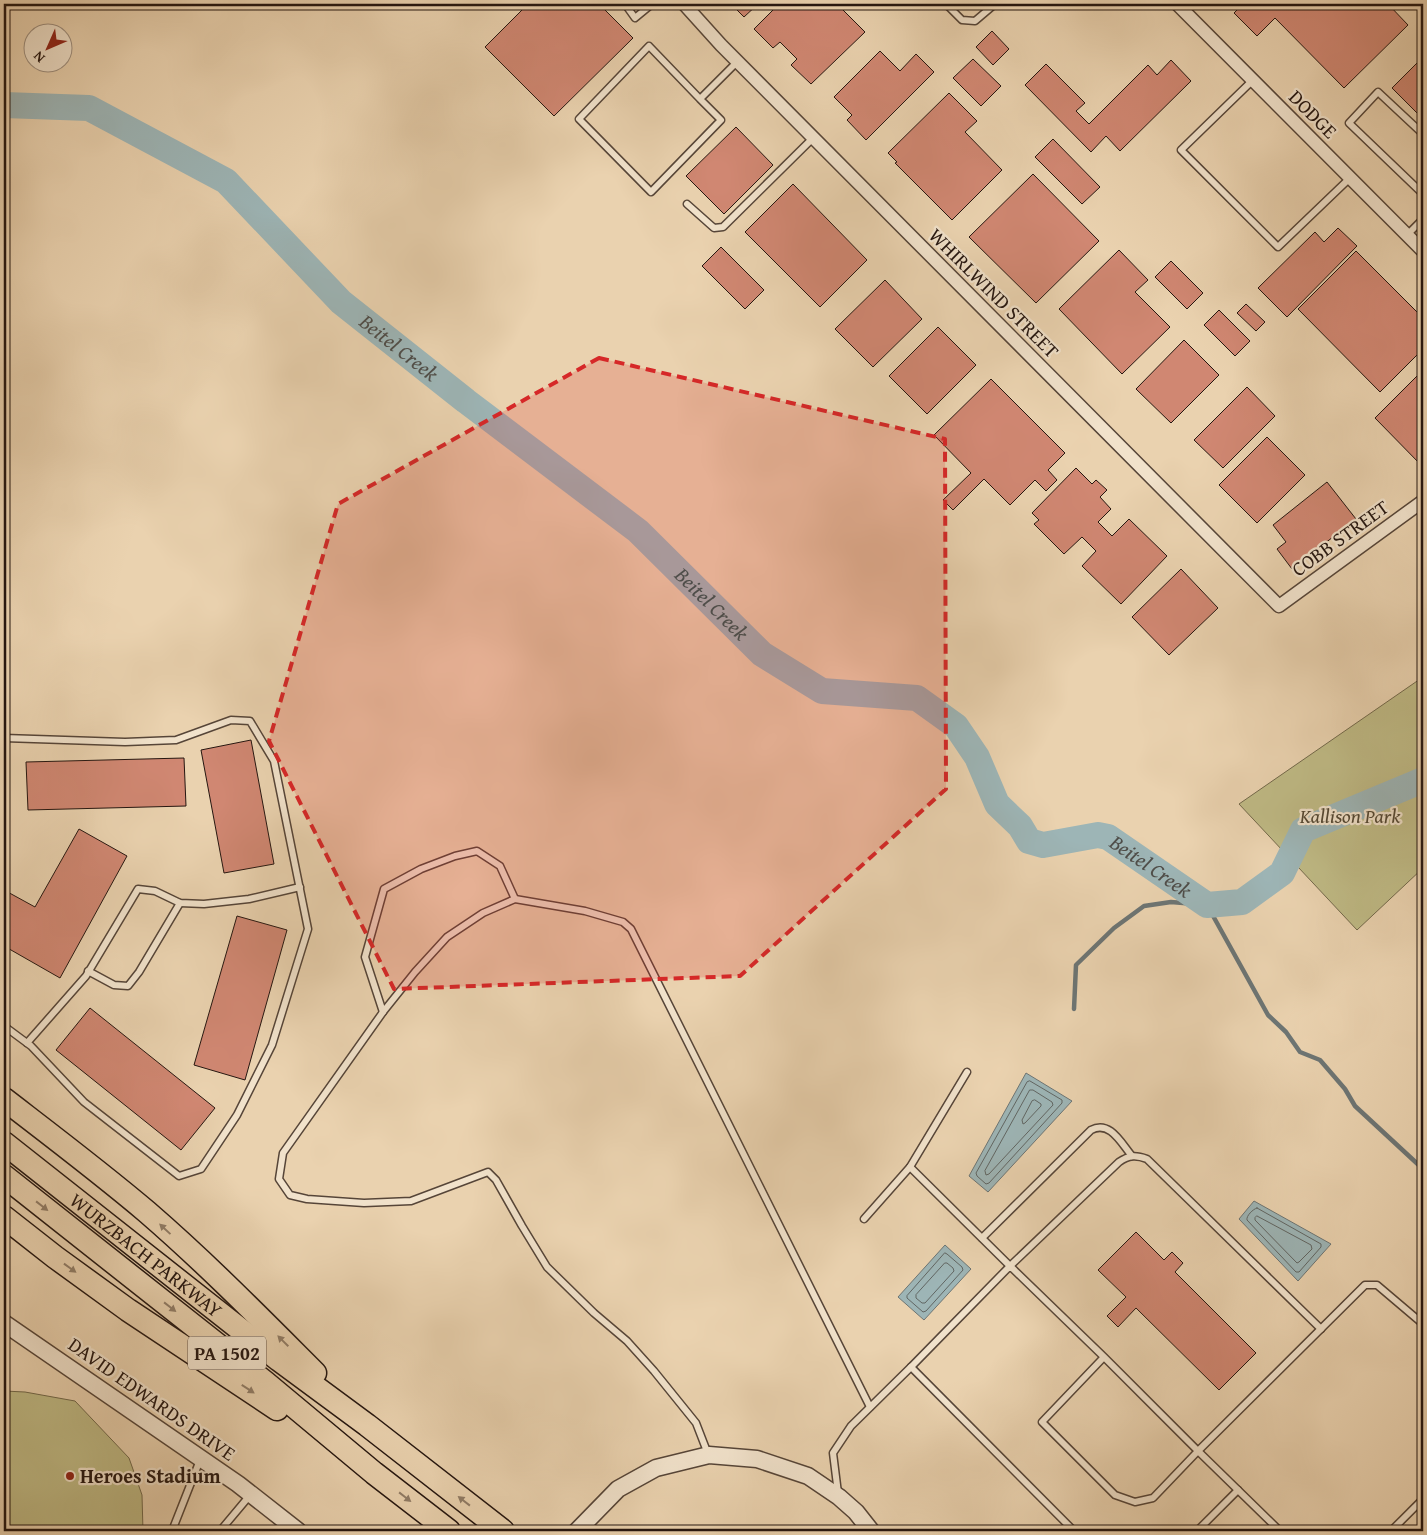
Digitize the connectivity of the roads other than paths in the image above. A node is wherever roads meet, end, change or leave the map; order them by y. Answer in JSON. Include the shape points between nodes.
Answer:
{"nodes":[{"id":1,"x":625,"y":4,"type":"edge"},
{"id":2,"x":652,"y":4,"type":"edge"},
{"id":3,"x":684,"y":4,"type":"edge"},
{"id":4,"x":946,"y":4,"type":"edge"},
{"id":5,"x":995,"y":4,"type":"edge"},
{"id":6,"x":1177,"y":4,"type":"edge"},
{"id":7,"x":737,"y":62,"type":"junction"},
{"id":8,"x":1253,"y":80,"type":"junction"},
{"id":9,"x":700,"y":99,"type":"junction"},
{"id":10,"x":1423,"y":134,"type":"edge"},
{"id":11,"x":813,"y":138,"type":"junction"},
{"id":12,"x":1350,"y":178,"type":"junction"},
{"id":13,"x":1423,"y":194,"type":"edge"},
{"id":14,"x":687,"y":204,"type":"dead end"},
{"id":15,"x":1423,"y":219,"type":"edge"},
{"id":16,"x":1407,"y":235,"type":"junction"},
{"id":17,"x":1423,"y":251,"type":"edge"},
{"id":18,"x":1423,"y":501,"type":"edge"},
{"id":19,"x":1279,"y":606,"type":"joint"},
{"id":20,"x":4,"y":738,"type":"edge"},
{"id":21,"x":300,"y":887,"type":"junction"},
{"id":22,"x":515,"y":899,"type":"junction"},
{"id":23,"x":180,"y":903,"type":"junction"},
{"id":24,"x":88,"y":971,"type":"junction"},
{"id":25,"x":383,"y":1012,"type":"junction"},
{"id":26,"x":4,"y":1026,"type":"edge"},
{"id":27,"x":27,"y":1043,"type":"junction"},
{"id":28,"x":967,"y":1072,"type":"dead end"},
{"id":29,"x":4,"y":1099,"type":"edge"},
{"id":30,"x":4,"y":1143,"type":"edge"},
{"id":31,"x":1132,"y":1156,"type":"junction"},
{"id":32,"x":910,"y":1167,"type":"junction"},
{"id":33,"x":4,"y":1176,"type":"edge"},
{"id":34,"x":4,"y":1217,"type":"edge"},
{"id":35,"x":864,"y":1219,"type":"dead end"},
{"id":36,"x":982,"y":1238,"type":"junction"},
{"id":37,"x":1010,"y":1266,"type":"junction"},
{"id":38,"x":4,"y":1323,"type":"edge"},
{"id":39,"x":1423,"y":1324,"type":"edge"},
{"id":40,"x":1321,"y":1329,"type":"junction"},
{"id":41,"x":1104,"y":1357,"type":"junction"},
{"id":42,"x":911,"y":1367,"type":"junction"},
{"id":43,"x":870,"y":1407,"type":"junction"},
{"id":44,"x":368,"y":1425,"type":"junction"},
{"id":45,"x":1198,"y":1451,"type":"junction"},
{"id":46,"x":709,"y":1455,"type":"junction"},
{"id":47,"x":201,"y":1459,"type":"junction"},
{"id":48,"x":374,"y":1473,"type":"junction"},
{"id":49,"x":1238,"y":1490,"type":"junction"},
{"id":50,"x":251,"y":1494,"type":"junction"},
{"id":51,"x":839,"y":1497,"type":"junction"},
{"id":52,"x":1423,"y":1499,"type":"edge"},
{"id":53,"x":172,"y":1531,"type":"edge"},
{"id":54,"x":220,"y":1531,"type":"edge"},
{"id":55,"x":298,"y":1531,"type":"edge"},
{"id":56,"x":449,"y":1531,"type":"edge"},
{"id":57,"x":503,"y":1531,"type":"edge"},
{"id":58,"x":577,"y":1531,"type":"edge"},
{"id":59,"x":871,"y":1531,"type":"edge"},
{"id":60,"x":1074,"y":1531,"type":"edge"},
{"id":61,"x":1197,"y":1531,"type":"edge"},
{"id":62,"x":1280,"y":1531,"type":"edge"},
{"id":63,"x":1391,"y":1531,"type":"edge"}],
"edges":[{"from":1,"to":2,"type":"lane","via":[[635,18]]},
{"from":3,"to":7,"type":"street","name":"WHIRLWIND STREET"},
{"from":4,"to":5,"type":"lane","via":[[962,20],[975,21]]},
{"from":6,"to":8,"type":"street","name":"DODGE"},
{"from":7,"to":9,"type":"lane"},
{"from":7,"to":11,"type":"street","name":"WHIRLWIND STREET"},
{"from":8,"to":12,"type":"street","name":"DODGE"},
{"from":8,"to":12,"type":"lane","via":[[1182,150],[1188,157],[1278,247]]},
{"from":9,"to":9,"type":"lane","via":[[649,46],[579,119],[651,192],[721,120]]},
{"from":10,"to":13,"type":"lane","via":[[1378,92],[1349,122]]},
{"from":11,"to":14,"type":"lane","via":[[723,226],[714,228]]},
{"from":11,"to":19,"type":"street","name":"WHIRLWIND STREET"},
{"from":12,"to":16,"type":"street","name":"DODGE"},
{"from":15,"to":16,"type":"lane"},
{"from":16,"to":17,"type":"street","name":"DODGE"},
{"from":18,"to":19,"type":"street","name":"COBB STREET"},
{"from":20,"to":21,"type":"lane","via":[[125,742],[176,740],[231,720],[250,721],[274,760]]},
{"from":21,"to":23,"type":"lane","via":[[249,900]]},
{"from":21,"to":27,"type":"lane","via":[[308,929],[272,1045],[237,1115],[201,1169],[179,1176],[84,1102]]},
{"from":22,"to":25,"type":"lane","via":[[483,913],[448,937]]},
{"from":22,"to":25,"type":"lane","via":[[500,866],[478,851],[421,869],[384,889],[365,957]]},
{"from":22,"to":43,"type":"lane","via":[[623,922],[631,929]]},
{"from":23,"to":24,"type":"lane","via":[[155,891],[138,889]]},
{"from":23,"to":24,"type":"lane","via":[[128,986],[114,985]]},
{"from":24,"to":27,"type":"lane"},
{"from":25,"to":46,"type":"lane","via":[[283,1153],[279,1179],[290,1195],[307,1200],[411,1200],[488,1172],[548,1267],[627,1341],[654,1371],[696,1423]]},
{"from":26,"to":27,"type":"lane"},
{"from":28,"to":32,"type":"lane"},
{"from":44,"to":29,"type":"highway","one_way":true,"via":[[238,1296],[147,1212]]},
{"from":30,"to":44,"type":"highway","name":"WURZBACH PARKWAY","number":"PA 1502","via":[[279,1360]]},
{"from":31,"to":36,"type":"lane","via":[[1110,1130],[1103,1126],[1091,1130]]},
{"from":31,"to":37,"type":"lane","via":[[1119,1162]]},
{"from":31,"to":40,"type":"lane","via":[[1147,1159]]},
{"from":32,"to":35,"type":"lane"},
{"from":32,"to":36,"type":"lane"},
{"from":33,"to":48,"type":"highway","name":"WURZBACH PARKWAY","number":"PA 1502","one_way":true,"via":[[266,1383]]},
{"from":34,"to":48,"type":"highway","one_way":true,"via":[[128,1310]]},
{"from":36,"to":37,"type":"lane"},
{"from":37,"to":41,"type":"lane"},
{"from":37,"to":42,"type":"lane"},
{"from":38,"to":47,"type":"street","name":"DAVID EDWARDS DRIVE"},
{"from":39,"to":40,"type":"lane","via":[[1377,1285],[1365,1285]]},
{"from":40,"to":45,"type":"lane"},
{"from":41,"to":45,"type":"lane"},
{"from":41,"to":45,"type":"lane","via":[[1042,1422],[1115,1495],[1135,1502],[1153,1498]]},
{"from":42,"to":43,"type":"lane"},
{"from":42,"to":60,"type":"lane"},
{"from":43,"to":51,"type":"lane","via":[[851,1426],[833,1453]]},
{"from":57,"to":44,"type":"highway","name":"WURZBACH PARKWAY","number":"PA 1502","one_way":true},
{"from":45,"to":49,"type":"lane"},
{"from":46,"to":51,"type":"street","via":[[757,1459],[808,1476]]},
{"from":46,"to":58,"type":"street","via":[[656,1468],[618,1489]]},
{"from":47,"to":50,"type":"street","name":"DAVID EDWARDS DRIVE"},
{"from":47,"to":53,"type":"lane"},
{"from":48,"to":56,"type":"highway","name":"WURZBACH PARKWAY","number":"PA 1502","one_way":true},
{"from":49,"to":61,"type":"lane"},
{"from":49,"to":62,"type":"lane"},
{"from":50,"to":54,"type":"lane"},
{"from":50,"to":55,"type":"street","name":"DAVID EDWARDS DRIVE"},
{"from":51,"to":59,"type":"street"},
{"from":52,"to":63,"type":"lane"}]}
